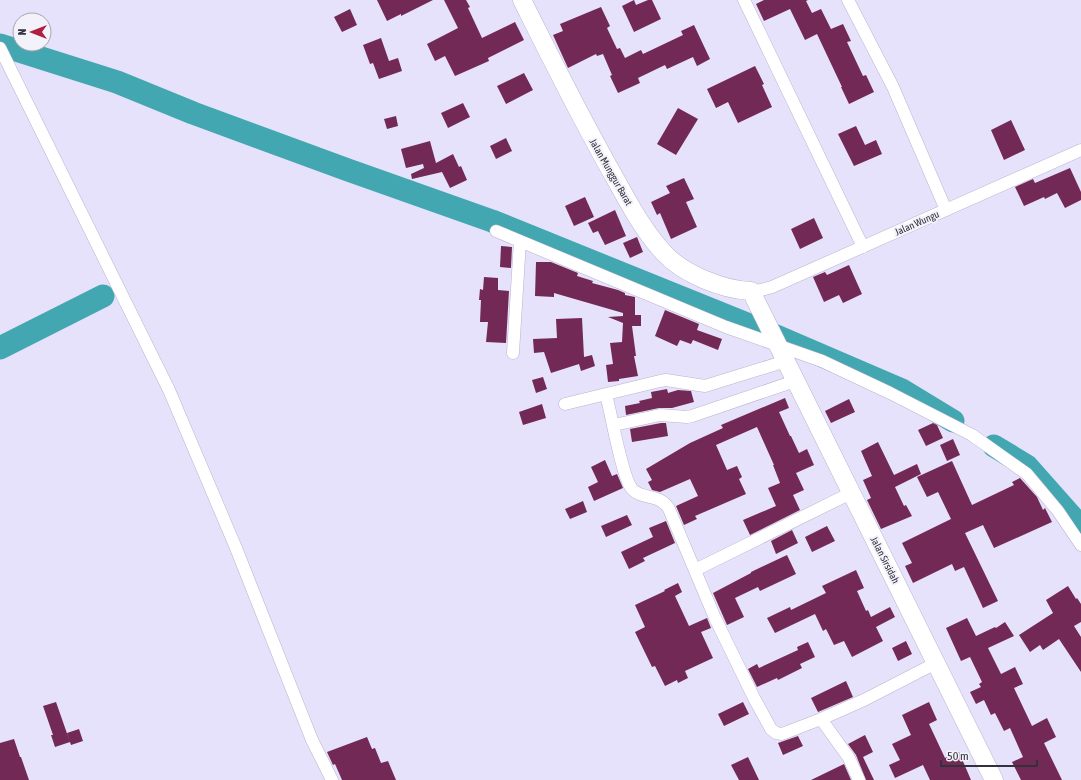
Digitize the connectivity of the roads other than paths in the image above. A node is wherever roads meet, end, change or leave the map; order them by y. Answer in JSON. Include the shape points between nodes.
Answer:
{"nodes":[{"id":1,"x":522,"y":0,"type":"edge"},
{"id":2,"x":744,"y":0,"type":"edge"},
{"id":3,"x":848,"y":0,"type":"edge"},
{"id":4,"x":1,"y":52,"type":"edge"},
{"id":5,"x":1081,"y":150,"type":"edge"},
{"id":6,"x":946,"y":210,"type":"junction"},
{"id":7,"x":496,"y":231,"type":"dead end"},
{"id":8,"x":520,"y":241,"type":"junction"},
{"id":9,"x":863,"y":247,"type":"junction"},
{"id":10,"x":751,"y":291,"type":"junction"},
{"id":11,"x":776,"y":342,"type":"junction"},
{"id":12,"x":513,"y":353,"type":"dead end"},
{"id":13,"x":786,"y":361,"type":"junction"},
{"id":14,"x":795,"y":381,"type":"junction"},
{"id":15,"x":606,"y":394,"type":"junction"},
{"id":16,"x":565,"y":404,"type":"dead end"},
{"id":17,"x":614,"y":425,"type":"junction"},
{"id":18,"x":851,"y":493,"type":"junction"},
{"id":19,"x":1081,"y":545,"type":"edge"},
{"id":20,"x":695,"y":570,"type":"junction"},
{"id":21,"x":936,"y":663,"type":"junction"},
{"id":22,"x":821,"y":720,"type":"junction"},
{"id":23,"x":332,"y":780,"type":"edge"},
{"id":24,"x":860,"y":780,"type":"edge"},
{"id":25,"x":994,"y":780,"type":"edge"}],
"edges":[{"from":1,"to":10,"type":"street","name":"Jalan Munggur Barat","via":[[584,124],[652,239],[664,254],[685,270],[715,284]]},
{"from":2,"to":9,"type":"street"},
{"from":3,"to":6,"type":"street","via":[[893,87]]},
{"from":4,"to":23,"type":"street","via":[[169,390],[236,548],[312,740]]},
{"from":5,"to":6,"type":"street","name":"Jalan Wungu"},
{"from":6,"to":9,"type":"street","name":"Jalan Wungu"},
{"from":7,"to":8,"type":"street"},
{"from":8,"to":11,"type":"street","via":[[726,327]]},
{"from":8,"to":12,"type":"street"},
{"from":9,"to":10,"type":"street","name":"Jalan Wungu","via":[[772,287]]},
{"from":10,"to":11,"type":"street","name":"Jalan Sirsidah"},
{"from":11,"to":13,"type":"street","name":"Jalan Sirsidah"},
{"from":11,"to":19,"type":"street","via":[[822,360],[972,435],[1027,474],[1058,511]]},
{"from":13,"to":14,"type":"street","name":"Jalan Sirsidah"},
{"from":13,"to":15,"type":"street","via":[[705,386],[666,380]]},
{"from":14,"to":17,"type":"street","via":[[692,416],[660,415]]},
{"from":14,"to":18,"type":"street","name":"Jalan Sirsidah"},
{"from":15,"to":16,"type":"street"},
{"from":15,"to":17,"type":"street"},
{"from":17,"to":20,"type":"street","via":[[629,485],[637,493],[659,500],[667,506]]},
{"from":18,"to":20,"type":"street"},
{"from":18,"to":21,"type":"street","name":"Jalan Sirsidah"},
{"from":20,"to":22,"type":"street","via":[[721,631],[771,729],[782,734]]},
{"from":21,"to":22,"type":"street"},
{"from":21,"to":25,"type":"street","name":"Jalan Sirsidah"},
{"from":22,"to":24,"type":"street","via":[[849,758]]}]}
